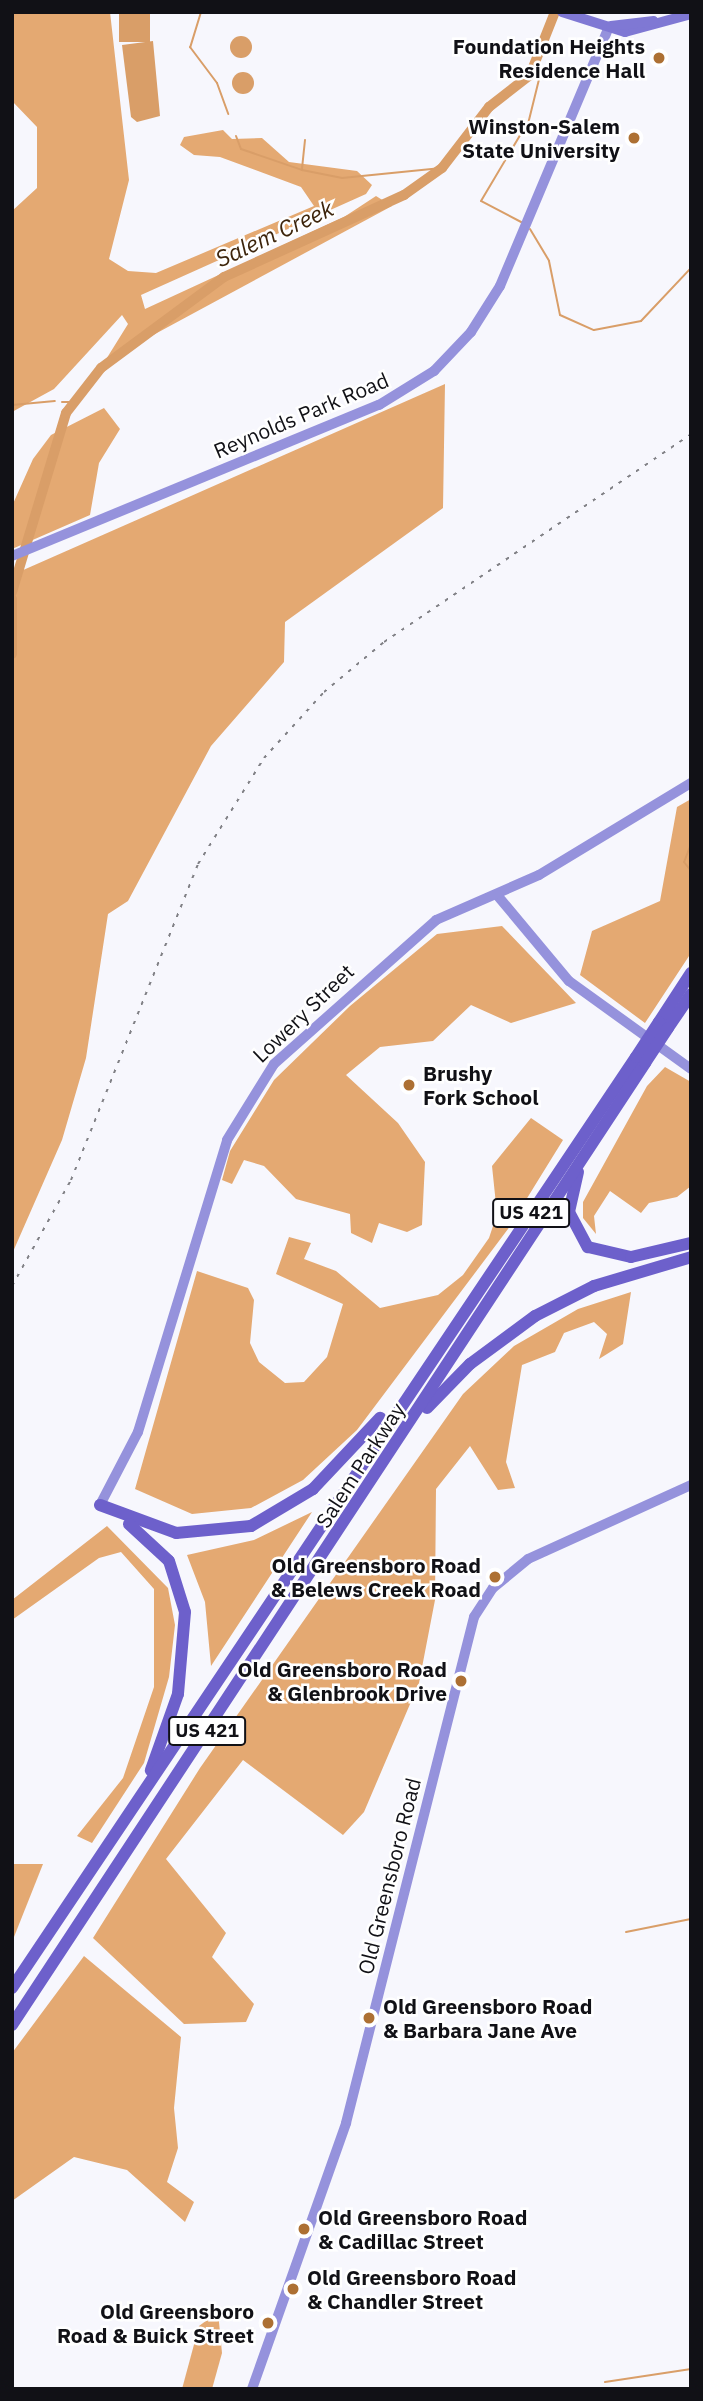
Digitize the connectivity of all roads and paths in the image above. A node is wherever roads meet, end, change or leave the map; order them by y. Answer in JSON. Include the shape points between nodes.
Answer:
{"nodes":[{"id":1,"x":562,"y":12,"type":"edge"},
{"id":2,"x":680,"y":12,"type":"edge"},
{"id":3,"x":691,"y":14,"type":"edge"},
{"id":4,"x":609,"y":27,"type":"junction"},
{"id":5,"x":12,"y":556,"type":"edge"},
{"id":6,"x":691,"y":783,"type":"edge"},
{"id":7,"x":497,"y":895,"type":"junction"},
{"id":8,"x":691,"y":973,"type":"edge"},
{"id":9,"x":691,"y":995,"type":"edge"},
{"id":10,"x":664,"y":1025,"type":"junction"},
{"id":11,"x":640,"y":1060,"type":"junction"},
{"id":12,"x":691,"y":1069,"type":"edge"},
{"id":13,"x":586,"y":1152,"type":"junction"},
{"id":14,"x":691,"y":1243,"type":"edge"},
{"id":15,"x":691,"y":1257,"type":"edge"},
{"id":16,"x":423,"y":1367,"type":"junction"},
{"id":17,"x":401,"y":1437,"type":"junction"},
{"id":18,"x":691,"y":1485,"type":"edge"},
{"id":19,"x":100,"y":1505,"type":"junction"},
{"id":20,"x":135,"y":1804,"type":"junction"},
{"id":21,"x":12,"y":1988,"type":"edge"},
{"id":22,"x":12,"y":2025,"type":"edge"},
{"id":23,"x":252,"y":2389,"type":"edge"}],
"edges":[{"from":1,"to":4,"type":"main road"},
{"from":2,"to":4,"type":"main road"},
{"from":3,"to":4,"type":"main road","via":[[640,30]]},
{"from":4,"to":5,"type":"main road","name":"Reynolds Park Road","via":[[520,241],[471,332],[404,392]]},
{"from":6,"to":7,"type":"main road","name":"Lowery Street"},
{"from":7,"to":12,"type":"main road","via":[[569,981]]},
{"from":7,"to":19,"type":"main road","name":"Lowery Street","via":[[428,926],[311,1026],[252,1092],[220,1156],[138,1432]]},
{"from":8,"to":10,"type":"highway","name":"Salem Parkway","number":"US 421"},
{"from":9,"to":10,"type":"highway","name":"Salem Parkway","number":"US 421"},
{"from":10,"to":11,"type":"highway","name":"Salem Parkway","number":"US 421","bridge":true},
{"from":11,"to":13,"type":"highway","name":"Salem Parkway","number":"US 421"},
{"from":11,"to":16,"type":"highway","name":"Salem Parkway","number":"US 421"},
{"from":13,"to":14,"type":"highway","via":[[568,1206],[574,1231],[588,1247],[622,1257]]},
{"from":13,"to":17,"type":"highway","name":"Salem Parkway","number":"US 421"},
{"from":15,"to":17,"type":"highway","via":[[594,1286],[534,1316],[470,1364]]},
{"from":16,"to":19,"type":"highway","via":[[336,1469],[261,1522],[188,1535]]},
{"from":16,"to":20,"type":"highway","name":"Salem Parkway","number":"US 421"},
{"from":17,"to":22,"type":"highway","name":"Salem Parkway","number":"US 421"},
{"from":18,"to":23,"type":"main road","name":"Old Greensboro Road","via":[[528,1559],[493,1588],[474,1617],[346,2123]]},
{"from":19,"to":20,"type":"highway","via":[[163,1553],[186,1612],[174,1710]]},
{"from":20,"to":21,"type":"highway","name":"Salem Parkway","number":"US 421"}]}
